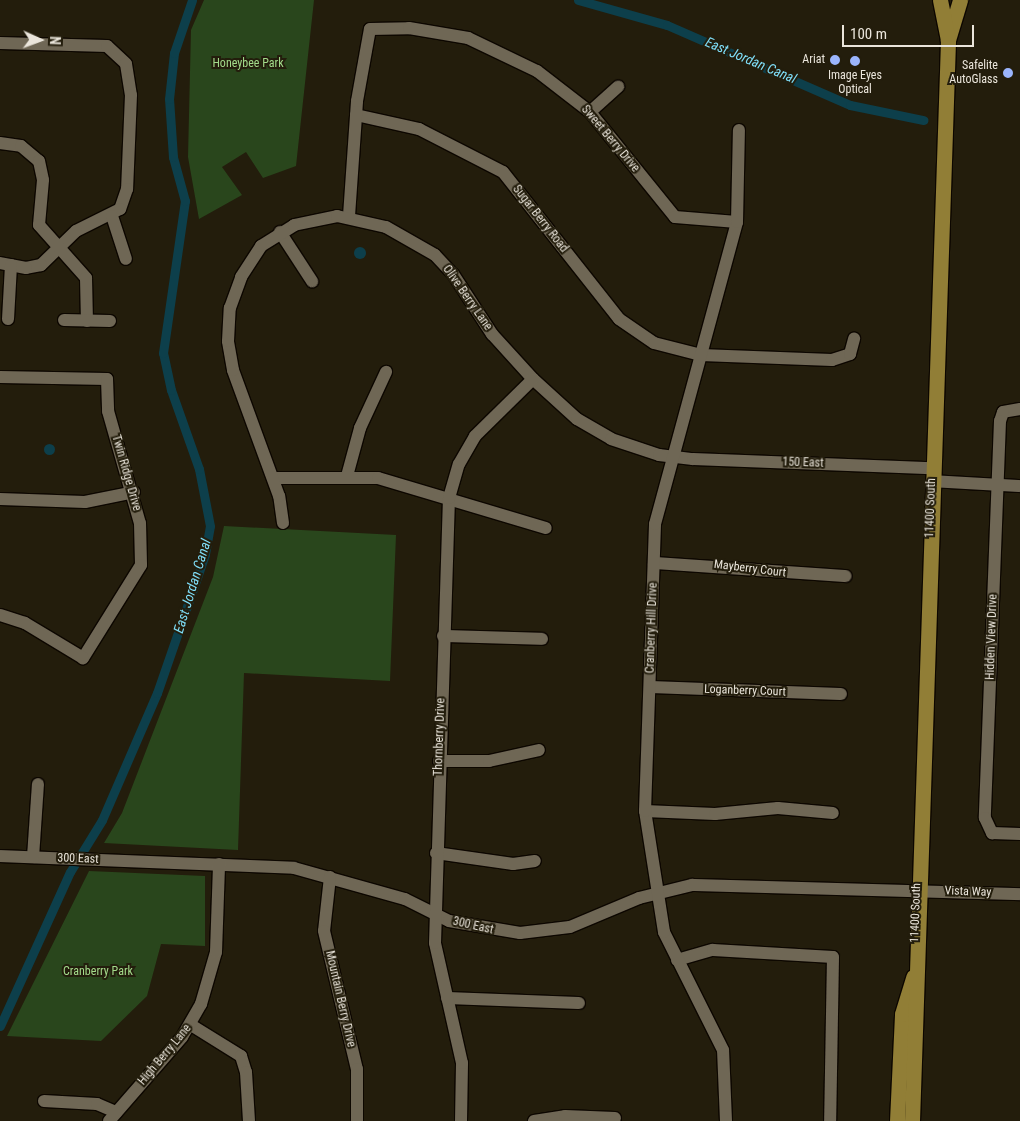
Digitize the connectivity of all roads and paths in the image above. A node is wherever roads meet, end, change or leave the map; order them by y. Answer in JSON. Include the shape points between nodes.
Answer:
{"nodes":[{"id":1,"x":940,"y":0,"type":"edge"},
{"id":2,"x":960,"y":0,"type":"edge"},
{"id":3,"x":948,"y":40,"type":"junction"},
{"id":4,"x":0,"y":43,"type":"edge"},
{"id":5,"x":618,"y":87,"type":"dead end"},
{"id":6,"x":590,"y":112,"type":"junction"},
{"id":7,"x":356,"y":115,"type":"junction"},
{"id":8,"x":739,"y":130,"type":"dead end"},
{"id":9,"x":0,"y":143,"type":"edge"},
{"id":10,"x":112,"y":216,"type":"junction"},
{"id":11,"x":349,"y":216,"type":"junction"},
{"id":12,"x":737,"y":222,"type":"junction"},
{"id":13,"x":280,"y":232,"type":"junction"},
{"id":14,"x":59,"y":248,"type":"junction"},
{"id":15,"x":126,"y":259,"type":"dead end"},
{"id":16,"x":5,"y":264,"type":"edge"},
{"id":17,"x":312,"y":281,"type":"dead end"},
{"id":18,"x":8,"y":319,"type":"dead end"},
{"id":19,"x":64,"y":320,"type":"dead end"},
{"id":20,"x":87,"y":320,"type":"junction"},
{"id":21,"x":110,"y":322,"type":"dead end"},
{"id":22,"x":854,"y":339,"type":"dead end"},
{"id":23,"x":701,"y":355,"type":"junction"},
{"id":24,"x":386,"y":372,"type":"dead end"},
{"id":25,"x":0,"y":377,"type":"edge"},
{"id":26,"x":533,"y":379,"type":"junction"},
{"id":27,"x":1020,"y":409,"type":"edge"},
{"id":28,"x":673,"y":457,"type":"junction"},
{"id":29,"x":932,"y":475,"type":"junction"},
{"id":30,"x":347,"y":476,"type":"junction"},
{"id":31,"x":273,"y":478,"type":"junction"},
{"id":32,"x":998,"y":483,"type":"junction"},
{"id":33,"x":1020,"y":486,"type":"edge"},
{"id":34,"x":134,"y":492,"type":"junction"},
{"id":35,"x":449,"y":498,"type":"junction"},
{"id":36,"x":0,"y":499,"type":"edge"},
{"id":37,"x":283,"y":523,"type":"dead end"},
{"id":38,"x":546,"y":528,"type":"dead end"},
{"id":39,"x":654,"y":563,"type":"junction"},
{"id":40,"x":846,"y":576,"type":"dead end"},
{"id":41,"x":0,"y":615,"type":"edge"},
{"id":42,"x":444,"y":636,"type":"junction"},
{"id":43,"x":542,"y":639,"type":"dead end"},
{"id":44,"x":650,"y":687,"type":"junction"},
{"id":45,"x":841,"y":694,"type":"dead end"},
{"id":46,"x":539,"y":750,"type":"dead end"},
{"id":47,"x":439,"y":761,"type":"junction"},
{"id":48,"x":38,"y":784,"type":"dead end"},
{"id":49,"x":645,"y":811,"type":"junction"},
{"id":50,"x":833,"y":813,"type":"dead end"},
{"id":51,"x":1020,"y":834,"type":"edge"},
{"id":52,"x":436,"y":853,"type":"junction"},
{"id":53,"x":0,"y":856,"type":"edge"},
{"id":54,"x":32,"y":857,"type":"junction"},
{"id":55,"x":535,"y":861,"type":"dead end"},
{"id":56,"x":219,"y":864,"type":"junction"},
{"id":57,"x":330,"y":877,"type":"junction"},
{"id":58,"x":916,"y":890,"type":"junction"},
{"id":59,"x":657,"y":892,"type":"junction"},
{"id":60,"x":1020,"y":894,"type":"edge"},
{"id":61,"x":435,"y":914,"type":"junction"},
{"id":62,"x":678,"y":960,"type":"junction"},
{"id":63,"x":913,"y":977,"type":"junction"},
{"id":64,"x":447,"y":998,"type":"junction"},
{"id":65,"x":579,"y":1003,"type":"dead end"},
{"id":66,"x":191,"y":1025,"type":"junction"},
{"id":67,"x":44,"y":1101,"type":"dead end"},
{"id":68,"x":113,"y":1116,"type":"edge"},
{"id":69,"x":615,"y":1118,"type":"dead end"},
{"id":70,"x":249,"y":1121,"type":"edge"},
{"id":71,"x":357,"y":1121,"type":"edge"},
{"id":72,"x":461,"y":1121,"type":"edge"},
{"id":73,"x":534,"y":1121,"type":"edge"},
{"id":74,"x":726,"y":1121,"type":"edge"},
{"id":75,"x":830,"y":1121,"type":"edge"},
{"id":76,"x":897,"y":1121,"type":"edge"},
{"id":77,"x":912,"y":1121,"type":"edge"}],
"edges":[{"from":1,"to":3,"type":"main road","name":"11400 South"},
{"from":2,"to":3,"type":"main road","name":"11400 South"},
{"from":3,"to":29,"type":"main road","name":"11400 South"},
{"from":4,"to":10,"type":"street","via":[[96,44],[115,50],[126,64],[131,95],[128,189],[122,206]]},
{"from":5,"to":6,"type":"street"},
{"from":6,"to":7,"type":"street","name":"Sweet Berry Drive","via":[[557,83],[492,48],[448,33],[399,28],[370,30]]},
{"from":6,"to":12,"type":"street","name":"Sweet Berry Drive","via":[[675,217]]},
{"from":7,"to":11,"type":"street","name":"Sweet Berry Drive"},
{"from":7,"to":23,"type":"street","name":"Sugar Berry Road","via":[[419,129],[496,167],[627,326],[654,343]]},
{"from":8,"to":12,"type":"street","name":"Cranberry Hill Drive"},
{"from":9,"to":14,"type":"street","via":[[21,146],[38,161],[43,180],[38,220]]},
{"from":10,"to":14,"type":"street","via":[[80,228]]},
{"from":10,"to":15,"type":"street"},
{"from":11,"to":13,"type":"street","name":"Olive Berry Lane","via":[[310,220]]},
{"from":11,"to":26,"type":"street","name":"Olive Berry Lane","via":[[401,233],[435,256],[453,274],[492,334]]},
{"from":12,"to":23,"type":"street","name":"Cranberry Hill Drive"},
{"from":13,"to":17,"type":"street"},
{"from":13,"to":31,"type":"street","name":"Olive Berry Lane","via":[[261,246],[247,265],[234,292],[228,324],[233,370]]},
{"from":14,"to":16,"type":"street","via":[[36,267]]},
{"from":14,"to":20,"type":"street","via":[[86,278]]},
{"from":16,"to":18,"type":"street"},
{"from":19,"to":20,"type":"street"},
{"from":20,"to":21,"type":"street"},
{"from":22,"to":23,"type":"street","name":"Sugar Berry Road","via":[[850,354],[839,359]]},
{"from":23,"to":28,"type":"street","name":"Cranberry Hill Drive"},
{"from":24,"to":30,"type":"street","via":[[360,428]]},
{"from":25,"to":34,"type":"street","name":"Twin Ridge Drive","via":[[107,379],[108,411]]},
{"from":26,"to":28,"type":"street","name":"Olive Berry Lane","via":[[594,430],[628,446]]},
{"from":26,"to":35,"type":"street","name":"Thornberry Drive","via":[[475,436],[459,464]]},
{"from":27,"to":32,"type":"street","name":"Hidden View Drive","via":[[1003,412]]},
{"from":28,"to":29,"type":"street","name":"150 East"},
{"from":28,"to":39,"type":"street","name":"Cranberry Hill Drive","via":[[656,517]]},
{"from":29,"to":32,"type":"street","name":"150 East"},
{"from":29,"to":58,"type":"main road","name":"11400 South"},
{"from":30,"to":31,"type":"street"},
{"from":30,"to":35,"type":"street","via":[[378,478]]},
{"from":31,"to":37,"type":"street","name":"Olive Berry Lane"},
{"from":32,"to":33,"type":"street","name":"150 East"},
{"from":32,"to":51,"type":"street","name":"Hidden View Drive","via":[[985,818],[992,832]]},
{"from":34,"to":36,"type":"street","via":[[85,502]]},
{"from":34,"to":41,"type":"street","name":"Twin Ridge Drive","via":[[142,565],[83,658],[25,624]]},
{"from":35,"to":38,"type":"street"},
{"from":35,"to":42,"type":"street","name":"Thornberry Drive"},
{"from":39,"to":40,"type":"street","name":"Mayberry Court"},
{"from":39,"to":44,"type":"street","name":"Cranberry Hill Drive"},
{"from":42,"to":43,"type":"street"},
{"from":42,"to":47,"type":"street","name":"Thornberry Drive"},
{"from":44,"to":45,"type":"street","name":"Loganberry Court"},
{"from":44,"to":49,"type":"street","name":"Cranberry Hill Drive"},
{"from":46,"to":47,"type":"street","via":[[489,761]]},
{"from":47,"to":52,"type":"street","name":"Thornberry Drive"},
{"from":48,"to":54,"type":"street"},
{"from":49,"to":50,"type":"street","via":[[715,814],[778,808]]},
{"from":49,"to":59,"type":"street","name":"Cranberry Hill Drive"},
{"from":52,"to":55,"type":"street","via":[[513,864]]},
{"from":52,"to":61,"type":"street","name":"Thornberry Drive"},
{"from":53,"to":54,"type":"street","name":"300 East"},
{"from":54,"to":56,"type":"street","name":"300 East"},
{"from":56,"to":57,"type":"street","name":"300 East","via":[[294,868]]},
{"from":56,"to":66,"type":"street","name":"High Berry Lane","via":[[216,952]]},
{"from":57,"to":61,"type":"street","name":"300 East","via":[[405,899]]},
{"from":57,"to":71,"type":"street","name":"Mountain Berry Drive","via":[[324,931],[357,1069]]},
{"from":58,"to":59,"type":"street","name":"300 East","via":[[713,884]]},
{"from":58,"to":60,"type":"street","name":"Vista Way"},
{"from":58,"to":63,"type":"main road","name":"11400 South"},
{"from":59,"to":61,"type":"street","name":"300 East","via":[[594,918],[550,930],[497,932]]},
{"from":59,"to":62,"type":"street","name":"Cranberry Hill Drive","via":[[664,932]]},
{"from":61,"to":64,"type":"street","name":"Thornberry Drive","via":[[436,950]]},
{"from":62,"to":74,"type":"street","name":"Cranberry Hill Drive","via":[[720,1039],[727,1074]]},
{"from":62,"to":75,"type":"street","via":[[713,950],[833,957]]},
{"from":63,"to":76,"type":"main road","name":"11400 South","via":[[903,1004]]},
{"from":63,"to":77,"type":"main road","name":"11400 South"},
{"from":64,"to":65,"type":"street"},
{"from":64,"to":72,"type":"street","name":"Thornberry Drive","via":[[462,1063]]},
{"from":66,"to":68,"type":"street","name":"High Berry Lane"},
{"from":66,"to":70,"type":"street","via":[[241,1056],[246,1072]]},
{"from":67,"to":68,"type":"street","via":[[97,1104]]},
{"from":69,"to":73,"type":"street","via":[[565,1116]]}]}
